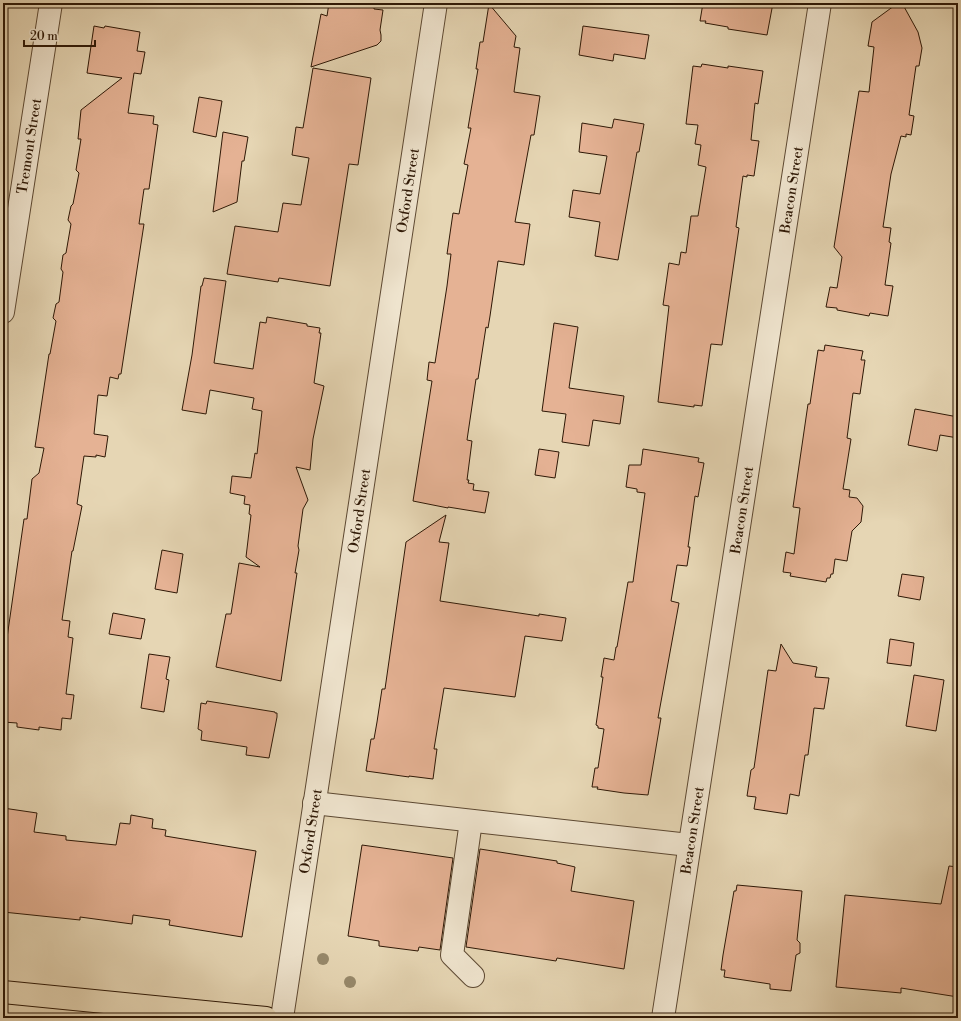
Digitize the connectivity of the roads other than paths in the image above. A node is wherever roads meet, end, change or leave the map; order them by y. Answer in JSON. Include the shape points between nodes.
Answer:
{"nodes":[{"id":1,"x":51,"y":3,"type":"edge"},
{"id":2,"x":436,"y":3,"type":"edge"},
{"id":3,"x":820,"y":3,"type":"edge"},
{"id":4,"x":3,"y":312,"type":"edge"},
{"id":5,"x":314,"y":803,"type":"junction"},
{"id":6,"x":471,"y":821,"type":"junction"},
{"id":7,"x":689,"y":845,"type":"junction"},
{"id":8,"x":472,"y":976,"type":"dead end"},
{"id":9,"x":3,"y":992,"type":"edge"},
{"id":10,"x":266,"y":1018,"type":"edge"},
{"id":11,"x":282,"y":1018,"type":"edge"},
{"id":12,"x":662,"y":1018,"type":"edge"}],
"edges":[{"from":1,"to":4,"type":"street","name":"Tremont Street"},
{"from":2,"to":5,"type":"street","name":"Oxford Street"},
{"from":3,"to":7,"type":"street","name":"Beacon Street"},
{"from":5,"to":6,"type":"street"},
{"from":5,"to":11,"type":"street","name":"Oxford Street"},
{"from":6,"to":7,"type":"street"},
{"from":6,"to":8,"type":"street","via":[[452,955]]},
{"from":7,"to":12,"type":"street","name":"Beacon Street"},
{"from":9,"to":10,"type":"main road"}]}
